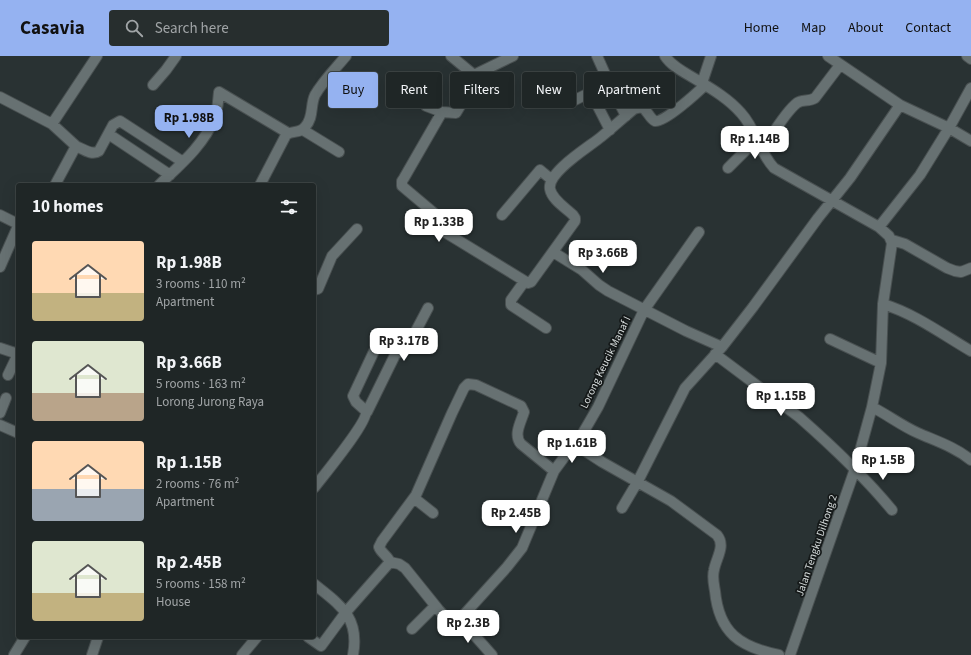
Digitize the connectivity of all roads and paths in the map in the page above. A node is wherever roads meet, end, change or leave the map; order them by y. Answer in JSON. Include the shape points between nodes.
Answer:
{"nodes":[{"id":1,"x":97,"y":56,"type":"edge"},
{"id":2,"x":176,"y":56,"type":"edge"},
{"id":3,"x":346,"y":56,"type":"edge"},
{"id":4,"x":451,"y":56,"type":"edge"},
{"id":5,"x":512,"y":56,"type":"edge"},
{"id":6,"x":597,"y":56,"type":"edge"},
{"id":7,"x":665,"y":56,"type":"edge"},
{"id":8,"x":711,"y":56,"type":"edge"},
{"id":9,"x":828,"y":56,"type":"edge"},
{"id":10,"x":967,"y":56,"type":"edge"},
{"id":11,"x":971,"y":59,"type":"edge"},
{"id":12,"x":840,"y":65,"type":"junction"},
{"id":13,"x":470,"y":72,"type":"edge"},
{"id":14,"x":480,"y":72,"type":"edge"},
{"id":15,"x":703,"y":84,"type":"junction"},
{"id":16,"x":153,"y":85,"type":"dead end"},
{"id":17,"x":971,"y":88,"type":"edge"},
{"id":18,"x":0,"y":98,"type":"edge"},
{"id":19,"x":576,"y":100,"type":"edge"},
{"id":20,"x":900,"y":105,"type":"junction"},
{"id":21,"x":431,"y":108,"type":"edge"},
{"id":22,"x":458,"y":108,"type":"edge"},
{"id":23,"x":442,"y":112,"type":"junction"},
{"id":24,"x":626,"y":116,"type":"junction"},
{"id":25,"x":52,"y":124,"type":"junction"},
{"id":26,"x":949,"y":128,"type":"junction"},
{"id":27,"x":303,"y":130,"type":"junction"},
{"id":28,"x":610,"y":130,"type":"junction"},
{"id":29,"x":288,"y":133,"type":"junction"},
{"id":30,"x":113,"y":137,"type":"dead end"},
{"id":31,"x":757,"y":139,"type":"junction"},
{"id":32,"x":971,"y":141,"type":"edge"},
{"id":33,"x":76,"y":146,"type":"junction"},
{"id":34,"x":762,"y":150,"type":"junction"},
{"id":35,"x":339,"y":152,"type":"dead end"},
{"id":36,"x":183,"y":162,"type":"junction"},
{"id":37,"x":728,"y":168,"type":"dead end"},
{"id":38,"x":170,"y":175,"type":"junction"},
{"id":39,"x":552,"y":180,"type":"junction"},
{"id":40,"x":56,"y":183,"type":"edge"},
{"id":41,"x":161,"y":183,"type":"edge"},
{"id":42,"x":261,"y":183,"type":"edge"},
{"id":43,"x":832,"y":200,"type":"junction"},
{"id":44,"x":502,"y":214,"type":"dead end"},
{"id":45,"x":0,"y":215,"type":"edge"},
{"id":46,"x":16,"y":224,"type":"edge"},
{"id":47,"x":879,"y":227,"type":"junction"},
{"id":48,"x":357,"y":229,"type":"dead end"},
{"id":49,"x":16,"y":230,"type":"edge"},
{"id":50,"x":699,"y":232,"type":"dead end"},
{"id":51,"x":892,"y":240,"type":"junction"},
{"id":52,"x":554,"y":252,"type":"junction"},
{"id":53,"x":0,"y":267,"type":"edge"},
{"id":54,"x":971,"y":268,"type":"edge"},
{"id":55,"x":524,"y":282,"type":"junction"},
{"id":56,"x":316,"y":290,"type":"edge"},
{"id":57,"x":883,"y":304,"type":"junction"},
{"id":58,"x":428,"y":308,"type":"dead end"},
{"id":59,"x":644,"y":310,"type":"junction"},
{"id":60,"x":546,"y":328,"type":"dead end"},
{"id":61,"x":830,"y":340,"type":"dead end"},
{"id":62,"x":376,"y":347,"type":"dead end"},
{"id":63,"x":0,"y":348,"type":"edge"},
{"id":64,"x":719,"y":351,"type":"junction"},
{"id":65,"x":971,"y":351,"type":"edge"},
{"id":66,"x":16,"y":353,"type":"edge"},
{"id":67,"x":16,"y":358,"type":"edge"},
{"id":68,"x":882,"y":363,"type":"junction"},
{"id":69,"x":8,"y":375,"type":"dead end"},
{"id":70,"x":6,"y":398,"type":"dead end"},
{"id":71,"x":872,"y":407,"type":"junction"},
{"id":72,"x":367,"y":412,"type":"junction"},
{"id":73,"x":0,"y":413,"type":"edge"},
{"id":74,"x":0,"y":425,"type":"edge"},
{"id":75,"x":16,"y":432,"type":"edge"},
{"id":76,"x":576,"y":445,"type":"junction"},
{"id":77,"x":971,"y":460,"type":"edge"},
{"id":78,"x":855,"y":470,"type":"junction"},
{"id":79,"x":554,"y":471,"type":"junction"},
{"id":80,"x":638,"y":481,"type":"junction"},
{"id":81,"x":316,"y":485,"type":"edge"},
{"id":82,"x":414,"y":498,"type":"junction"},
{"id":83,"x":622,"y":508,"type":"dead end"},
{"id":84,"x":892,"y":510,"type":"dead end"},
{"id":85,"x":433,"y":513,"type":"dead end"},
{"id":86,"x":390,"y":562,"type":"junction"},
{"id":87,"x":316,"y":586,"type":"edge"},
{"id":88,"x":435,"y":606,"type":"junction"},
{"id":89,"x":346,"y":612,"type":"junction"},
{"id":90,"x":460,"y":619,"type":"junction"},
{"id":91,"x":412,"y":629,"type":"dead end"},
{"id":92,"x":24,"y":639,"type":"edge"},
{"id":93,"x":97,"y":639,"type":"edge"},
{"id":94,"x":255,"y":639,"type":"edge"},
{"id":95,"x":311,"y":639,"type":"edge"},
{"id":96,"x":14,"y":655,"type":"edge"},
{"id":97,"x":92,"y":655,"type":"edge"},
{"id":98,"x":242,"y":655,"type":"edge"},
{"id":99,"x":353,"y":655,"type":"edge"},
{"id":100,"x":492,"y":655,"type":"edge"},
{"id":101,"x":779,"y":655,"type":"edge"},
{"id":102,"x":790,"y":655,"type":"edge"}],
"edges":[{"from":1,"to":25,"type":"street"},
{"from":2,"to":16,"type":"street"},
{"from":3,"to":27,"type":"street","via":[[315,94],[309,123]]},
{"from":4,"to":13,"type":"street"},
{"from":5,"to":14,"type":"street"},
{"from":6,"to":24,"type":"street"},
{"from":7,"to":15,"type":"street","via":[[673,65]]},
{"from":8,"to":15,"type":"street"},
{"from":9,"to":12,"type":"street"},
{"from":10,"to":11,"type":"street"},
{"from":12,"to":20,"type":"street"},
{"from":12,"to":34,"type":"street","via":[[815,98],[795,104]]},
{"from":15,"to":24,"type":"street","via":[[673,112],[660,120],[652,119],[642,107],[634,109]]},
{"from":15,"to":31,"type":"street","via":[[741,112]]},
{"from":17,"to":26,"type":"street"},
{"from":18,"to":25,"type":"street"},
{"from":19,"to":28,"type":"street","via":[[589,93],[592,95]]},
{"from":20,"to":26,"type":"street"},
{"from":20,"to":43,"type":"street"},
{"from":21,"to":23,"type":"street"},
{"from":22,"to":23,"type":"street","via":[[456,112]]},
{"from":23,"to":55,"type":"street","via":[[402,181],[402,186],[434,213],[438,228]]},
{"from":24,"to":28,"type":"street"},
{"from":25,"to":33,"type":"street"},
{"from":26,"to":32,"type":"street"},
{"from":26,"to":47,"type":"street","via":[[920,175]]},
{"from":27,"to":29,"type":"street"},
{"from":27,"to":35,"type":"street"},
{"from":28,"to":39,"type":"street","via":[[577,154]]},
{"from":29,"to":36,"type":"street","via":[[219,92],[215,116],[208,131]]},
{"from":29,"to":42,"type":"street"},
{"from":30,"to":38,"type":"street"},
{"from":31,"to":34,"type":"street"},
{"from":31,"to":37,"type":"street"},
{"from":33,"to":36,"type":"street","via":[[96,153],[113,125],[120,121]]},
{"from":33,"to":40,"type":"street"},
{"from":34,"to":43,"type":"street","via":[[774,168]]},
{"from":36,"to":38,"type":"street"},
{"from":38,"to":41,"type":"street"},
{"from":39,"to":44,"type":"street","via":[[540,170]]},
{"from":39,"to":52,"type":"street","via":[[552,194],[575,219]]},
{"from":43,"to":47,"type":"street"},
{"from":43,"to":64,"type":"street"},
{"from":45,"to":46,"type":"street"},
{"from":47,"to":51,"type":"street"},
{"from":48,"to":56,"type":"street","via":[[332,256]]},
{"from":49,"to":53,"type":"street"},
{"from":50,"to":59,"type":"street","name":"Lorong Keucik Manaf I"},
{"from":51,"to":54,"type":"street","via":[[905,244],[951,270],[960,272]]},
{"from":51,"to":57,"type":"street","name":"Jalan Tengku Dilhong 2"},
{"from":52,"to":55,"type":"street","via":[[532,282]]},
{"from":52,"to":59,"type":"street","via":[[588,274],[599,285]]},
{"from":55,"to":60,"type":"street","via":[[511,300],[511,305]]},
{"from":57,"to":65,"type":"street","via":[[914,316]]},
{"from":57,"to":68,"type":"street","name":"Jalan Tengku Dilhong 2"},
{"from":58,"to":72,"type":"street","via":[[409,344],[395,355]]},
{"from":59,"to":64,"type":"street"},
{"from":59,"to":76,"type":"street","name":"Lorong Keucik Manaf I","via":[[610,384]]},
{"from":61,"to":68,"type":"street"},
{"from":62,"to":72,"type":"street","via":[[353,396]]},
{"from":63,"to":66,"type":"street"},
{"from":64,"to":78,"type":"street","via":[[799,416]]},
{"from":64,"to":80,"type":"street","via":[[685,388]]},
{"from":67,"to":69,"type":"street"},
{"from":68,"to":71,"type":"street","name":"Jalan Tengku Dilhong 2"},
{"from":70,"to":73,"type":"street"},
{"from":71,"to":77,"type":"street","via":[[918,433],[947,444]]},
{"from":71,"to":78,"type":"street","name":"Jalan Tengku Dilhong 2"},
{"from":72,"to":81,"type":"street","via":[[356,433]]},
{"from":74,"to":75,"type":"street"},
{"from":76,"to":79,"type":"street","name":"Lorong Keucik Manaf I"},
{"from":76,"to":80,"type":"street"},
{"from":78,"to":84,"type":"street"},
{"from":78,"to":102,"type":"street","name":"Jalan Tengku Dilhong 2"},
{"from":79,"to":82,"type":"street","via":[[517,439],[524,412],[521,406],[472,384],[464,388]]},
{"from":79,"to":90,"type":"street","name":"Lorong Keucik Manaf I","via":[[522,548]]},
{"from":80,"to":83,"type":"street"},
{"from":80,"to":101,"type":"street","via":[[670,501],[719,538],[721,547],[713,574],[719,615],[730,634],[744,643]]},
{"from":82,"to":85,"type":"street"},
{"from":82,"to":86,"type":"street","via":[[380,545],[381,551]]},
{"from":86,"to":88,"type":"street","via":[[405,568]]},
{"from":86,"to":89,"type":"street"},
{"from":87,"to":89,"type":"street"},
{"from":88,"to":90,"type":"street","via":[[448,620],[454,622]]},
{"from":88,"to":91,"type":"street"},
{"from":89,"to":95,"type":"street","via":[[321,646]]},
{"from":89,"to":99,"type":"street","via":[[353,631]]},
{"from":90,"to":100,"type":"street"},
{"from":92,"to":96,"type":"street"},
{"from":93,"to":97,"type":"street"},
{"from":94,"to":98,"type":"street"}]}
